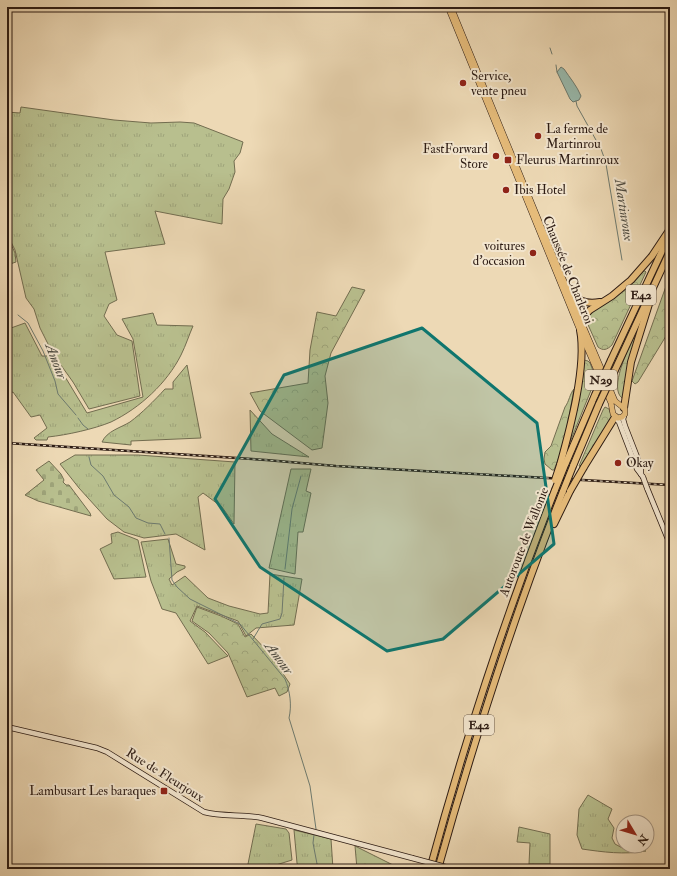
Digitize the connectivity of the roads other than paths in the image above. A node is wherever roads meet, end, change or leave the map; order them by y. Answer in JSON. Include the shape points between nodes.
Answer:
{"nodes":[{"id":1,"x":448,"y":7,"type":"edge"},
{"id":2,"x":451,"y":7,"type":"edge"},
{"id":3,"x":670,"y":228,"type":"edge"},
{"id":4,"x":670,"y":234,"type":"edge"},
{"id":5,"x":670,"y":251,"type":"edge"},
{"id":6,"x":568,"y":289,"type":"junction"},
{"id":7,"x":649,"y":293,"type":"junction"},
{"id":8,"x":603,"y":301,"type":"junction"},
{"id":9,"x":581,"y":319,"type":"junction"},
{"id":10,"x":580,"y":328,"type":"junction"},
{"id":11,"x":589,"y":351,"type":"junction"},
{"id":12,"x":596,"y":354,"type":"junction"},
{"id":13,"x":581,"y":356,"type":"junction"},
{"id":14,"x":621,"y":406,"type":"junction"},
{"id":15,"x":613,"y":408,"type":"junction"},
{"id":16,"x":624,"y":416,"type":"junction"},
{"id":17,"x":615,"y":417,"type":"junction"},
{"id":18,"x":616,"y":428,"type":"joint"},
{"id":19,"x":607,"y":429,"type":"junction"},
{"id":20,"x":628,"y":447,"type":"junction"},
{"id":21,"x":634,"y":457,"type":"junction"},
{"id":22,"x":563,"y":465,"type":"junction"},
{"id":23,"x":546,"y":535,"type":"junction"},
{"id":24,"x":670,"y":544,"type":"edge"},
{"id":25,"x":7,"y":727,"type":"edge"},
{"id":26,"x":430,"y":869,"type":"edge"},
{"id":27,"x":438,"y":869,"type":"edge"},
{"id":28,"x":453,"y":869,"type":"edge"}],
"edges":[{"from":1,"to":10,"type":"main road","name":"Chaussée de Charleroi","number":"N29"},
{"from":2,"to":6,"type":"main road","name":"Chaussée de Charleroi","number":"N29"},
{"from":3,"to":8,"type":"highway","via":[[642,269],[621,289]]},
{"from":4,"to":22,"type":"highway","number":"E42","bridge":true},
{"from":5,"to":7,"type":"highway","name":"Autoroute de Wallonie","number":"E42"},
{"from":6,"to":8,"type":"highway","via":[[581,301]]},
{"from":6,"to":9,"type":"main road","name":"Chaussée de Charleroi","number":"N29"},
{"from":7,"to":14,"type":"highway","via":[[649,304],[631,362]]},
{"from":7,"to":23,"type":"highway","name":"Autoroute de Wallonie","number":"E42","bridge":true,"via":[[599,404]]},
{"from":8,"to":9,"type":"highway"},
{"from":9,"to":10,"type":"main road"},
{"from":9,"to":12,"type":"main road","name":"Chaussée de Charleroi","number":"N29"},
{"from":10,"to":11,"type":"main road","name":"Chaussée de Charleroi","number":"N29"},
{"from":10,"to":13,"type":"highway"},
{"from":11,"to":12,"type":"main road"},
{"from":11,"to":13,"type":"highway"},
{"from":11,"to":15,"type":"main road","name":"Chaussée de Charleroi","number":"N29"},
{"from":12,"to":14,"type":"main road","name":"Chaussée de Charleroi","number":"N29","via":[[615,401]]},
{"from":13,"to":22,"type":"highway"},
{"from":14,"to":15,"type":"main road","number":"N29"},
{"from":14,"to":16,"type":"main road","number":"N29","via":[[626,412]]},
{"from":15,"to":17,"type":"main road","number":"N29"},
{"from":16,"to":17,"type":"main road"},
{"from":16,"to":21,"type":"street","number":"N29"},
{"from":17,"to":19,"type":"highway"},
{"from":17,"to":20,"type":"street","number":"N29"},
{"from":18,"to":19,"type":"highway"},
{"from":18,"to":20,"type":"street","via":[[620,429]]},
{"from":19,"to":23,"type":"highway","bridge":true},
{"from":20,"to":21,"type":"street","number":"N29"},
{"from":21,"to":24,"type":"street","number":"N29","bridge":true,"via":[[641,467],[642,476]]},
{"from":22,"to":26,"type":"highway","name":"Autoroute de Wallonie","number":"E42","bridge":true,"via":[[555,480],[555,490],[481,694]]},
{"from":23,"to":27,"type":"highway","name":"Autoroute de Wallonie","number":"E42","via":[[489,696]]},
{"from":25,"to":28,"type":"street","name":"Rue de Fleurjoux","bridge":true,"via":[[107,752],[204,812],[262,818]]}]}
